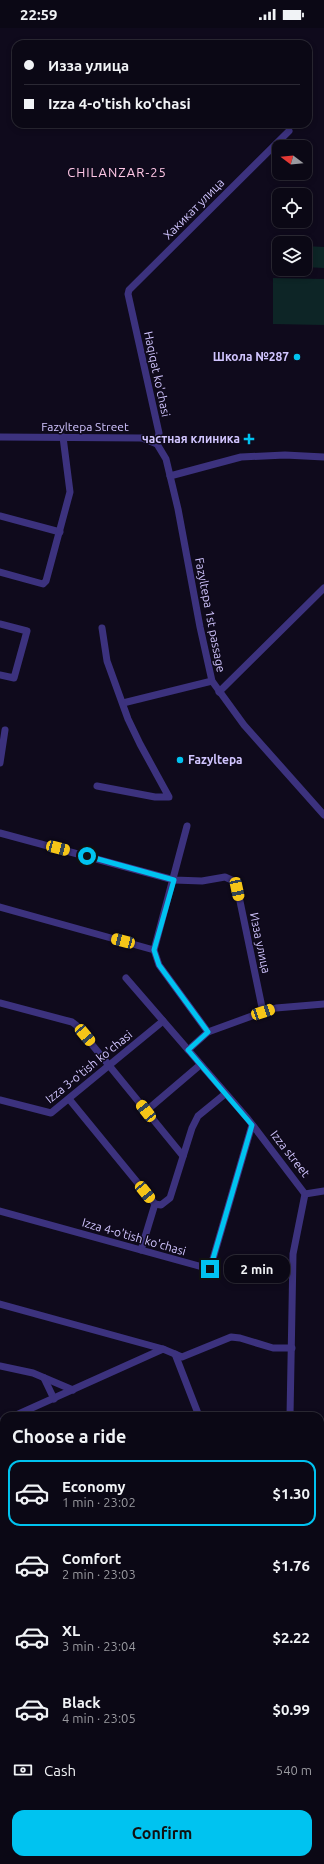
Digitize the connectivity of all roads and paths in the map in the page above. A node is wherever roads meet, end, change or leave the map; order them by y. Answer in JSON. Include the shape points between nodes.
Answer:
{"nodes":[{"id":1,"x":289,"y":131,"type":"dead end"},
{"id":2,"x":131,"y":308,"type":"joint"},
{"id":3,"x":0,"y":437,"type":"edge"},
{"id":4,"x":63,"y":437,"type":"junction"},
{"id":5,"x":157,"y":444,"type":"junction"},
{"id":6,"x":324,"y":457,"type":"edge"},
{"id":7,"x":170,"y":476,"type":"junction"},
{"id":8,"x":0,"y":516,"type":"edge"},
{"id":9,"x":60,"y":532,"type":"junction"},
{"id":10,"x":0,"y":572,"type":"edge"},
{"id":11,"x":324,"y":588,"type":"edge"},
{"id":12,"x":0,"y":624,"type":"edge"},
{"id":13,"x":102,"y":628,"type":"dead end"},
{"id":14,"x":0,"y":675,"type":"edge"},
{"id":15,"x":212,"y":681,"type":"junction"},
{"id":16,"x":218,"y":692,"type":"junction"},
{"id":17,"x":122,"y":703,"type":"junction"},
{"id":18,"x":2,"y":728,"type":"edge"},
{"id":19,"x":0,"y":763,"type":"edge"},
{"id":20,"x":97,"y":786,"type":"dead end"},
{"id":21,"x":324,"y":815,"type":"edge"},
{"id":22,"x":187,"y":826,"type":"dead end"},
{"id":23,"x":0,"y":833,"type":"edge"},
{"id":24,"x":174,"y":880,"type":"junction"},
{"id":25,"x":0,"y":907,"type":"edge"},
{"id":26,"x":154,"y":950,"type":"junction"},
{"id":27,"x":126,"y":978,"type":"dead end"},
{"id":28,"x":0,"y":1003,"type":"edge"},
{"id":29,"x":324,"y":1004,"type":"edge"},
{"id":30,"x":263,"y":1012,"type":"junction"},
{"id":31,"x":163,"y":1021,"type":"junction"},
{"id":32,"x":208,"y":1032,"type":"junction"},
{"id":33,"x":188,"y":1050,"type":"junction"},
{"id":34,"x":110,"y":1065,"type":"junction"},
{"id":35,"x":200,"y":1065,"type":"junction"},
{"id":36,"x":225,"y":1094,"type":"junction"},
{"id":37,"x":69,"y":1099,"type":"junction"},
{"id":38,"x":0,"y":1100,"type":"edge"},
{"id":39,"x":146,"y":1111,"type":"junction"},
{"id":40,"x":252,"y":1125,"type":"junction"},
{"id":41,"x":183,"y":1156,"type":"junction"},
{"id":42,"x":324,"y":1192,"type":"edge"},
{"id":43,"x":305,"y":1194,"type":"junction"},
{"id":44,"x":155,"y":1204,"type":"junction"},
{"id":45,"x":0,"y":1211,"type":"edge"},
{"id":46,"x":141,"y":1250,"type":"junction"},
{"id":47,"x":0,"y":1304,"type":"edge"},
{"id":48,"x":292,"y":1348,"type":"junction"},
{"id":49,"x":163,"y":1349,"type":"junction"},
{"id":50,"x":175,"y":1354,"type":"junction"},
{"id":51,"x":0,"y":1366,"type":"edge"},
{"id":52,"x":44,"y":1378,"type":"junction"},
{"id":53,"x":73,"y":1390,"type":"junction"},
{"id":54,"x":54,"y":1399,"type":"junction"},
{"id":55,"x":23,"y":1412,"type":"edge"},
{"id":56,"x":197,"y":1412,"type":"edge"},
{"id":57,"x":290,"y":1412,"type":"edge"}],
"edges":[{"from":1,"to":2,"type":"street","name":"Хакикат улица","via":[[131,286],[128,294]]},
{"from":2,"to":5,"type":"street","name":"Haqiqat ko'chasi","via":[[159,433]]},
{"from":3,"to":4,"type":"street","name":"Fazyltepa Street"},
{"from":4,"to":5,"type":"street","name":"Fazyltepa Street","via":[[142,438]]},
{"from":4,"to":9,"type":"street","via":[[70,488]]},
{"from":5,"to":7,"type":"street","via":[[166,459]]},
{"from":6,"to":7,"type":"street","via":[[237,457]]},
{"from":7,"to":15,"type":"street","name":"Fazyltepa 1st passage"},
{"from":8,"to":9,"type":"street"},
{"from":9,"to":10,"type":"street","via":[[43,584]]},
{"from":11,"to":16,"type":"street"},
{"from":12,"to":14,"type":"street","via":[[27,631],[14,678]]},
{"from":13,"to":17,"type":"street","via":[[108,661]]},
{"from":15,"to":16,"type":"street","name":"Fazyltepa 1st passage"},
{"from":15,"to":17,"type":"street"},
{"from":16,"to":21,"type":"street","name":"Fazyltepa 1st passage"},
{"from":17,"to":20,"type":"street","via":[[140,744],[169,797],[155,797]]},
{"from":18,"to":19,"type":"street"},
{"from":22,"to":24,"type":"street"},
{"from":23,"to":24,"type":"street","name":"Изза улица"},
{"from":24,"to":26,"type":"street"},
{"from":24,"to":30,"type":"street","name":"Изза улица","via":[[202,881],[224,877],[236,882]]},
{"from":25,"to":26,"type":"street"},
{"from":26,"to":32,"type":"street","via":[[159,965]]},
{"from":27,"to":31,"type":"street","name":"Izza street"},
{"from":28,"to":34,"type":"street","via":[[72,1022]]},
{"from":29,"to":30,"type":"street","via":[[276,1008]]},
{"from":30,"to":32,"type":"street"},
{"from":31,"to":33,"type":"street","name":"Izza street"},
{"from":31,"to":34,"type":"street","name":"Izza 3-o'tish ko'chasi"},
{"from":32,"to":33,"type":"street"},
{"from":33,"to":35,"type":"street","name":"Izza street"},
{"from":34,"to":37,"type":"street","name":"Izza 3-o'tish ko'chasi"},
{"from":34,"to":39,"type":"street"},
{"from":35,"to":36,"type":"street","name":"Izza street"},
{"from":35,"to":39,"type":"street"},
{"from":36,"to":40,"type":"street","name":"Izza street"},
{"from":36,"to":41,"type":"street","via":[[198,1116]]},
{"from":37,"to":38,"type":"street","name":"Izza 3-o'tish ko'chasi","via":[[50,1113]]},
{"from":37,"to":44,"type":"street"},
{"from":39,"to":41,"type":"street"},
{"from":40,"to":43,"type":"street","name":"Izza street"},
{"from":40,"to":46,"type":"street","name":"Izza 4-o'tish ko'chasi","via":[[210,1269]]},
{"from":41,"to":44,"type":"street","via":[[170,1198],[161,1205]]},
{"from":42,"to":43,"type":"street"},
{"from":43,"to":48,"type":"street","name":"Izza street","via":[[293,1254]]},
{"from":44,"to":46,"type":"street"},
{"from":45,"to":46,"type":"street","name":"Izza 4-o'tish ko'chasi"},
{"from":47,"to":49,"type":"street"},
{"from":48,"to":50,"type":"street","via":[[273,1348],[231,1337],[182,1357]]},
{"from":48,"to":57,"type":"street","name":"Izza street"},
{"from":49,"to":50,"type":"street"},
{"from":49,"to":53,"type":"street"},
{"from":50,"to":56,"type":"street"},
{"from":51,"to":52,"type":"street","via":[[33,1372]]},
{"from":52,"to":53,"type":"street"},
{"from":52,"to":54,"type":"street"},
{"from":53,"to":54,"type":"street"},
{"from":54,"to":55,"type":"street"}]}
